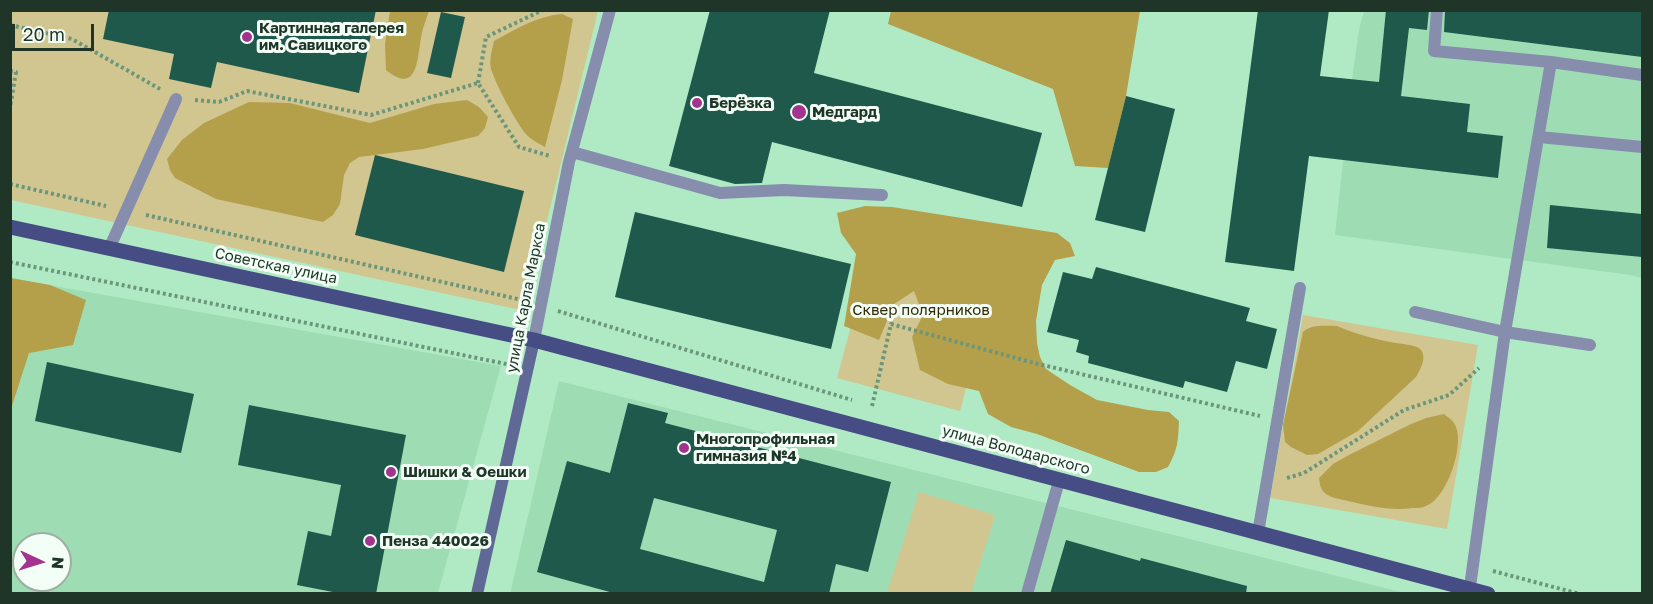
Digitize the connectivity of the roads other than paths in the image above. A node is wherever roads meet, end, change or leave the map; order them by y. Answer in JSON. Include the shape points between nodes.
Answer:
{"nodes":[{"id":1,"x":610,"y":10,"type":"edge"},
{"id":2,"x":1437,"y":10,"type":"edge"},
{"id":3,"x":1551,"y":62,"type":"junction"},
{"id":4,"x":1642,"y":75,"type":"edge"},
{"id":5,"x":176,"y":99,"type":"road end"},
{"id":6,"x":1539,"y":137,"type":"junction"},
{"id":7,"x":1642,"y":147,"type":"edge"},
{"id":8,"x":570,"y":157,"type":"junction"},
{"id":9,"x":882,"y":195,"type":"dead end"},
{"id":10,"x":10,"y":227,"type":"edge"},
{"id":11,"x":109,"y":249,"type":"junction"},
{"id":12,"x":1300,"y":288,"type":"dead end"},
{"id":13,"x":1415,"y":312,"type":"dead end"},
{"id":14,"x":1505,"y":332,"type":"junction"},
{"id":15,"x":534,"y":340,"type":"junction"},
{"id":16,"x":1590,"y":345,"type":"dead end"},
{"id":17,"x":1059,"y":481,"type":"junction"},
{"id":18,"x":1258,"y":533,"type":"junction"},
{"id":19,"x":1469,"y":591,"type":"edge"},
{"id":20,"x":477,"y":594,"type":"edge"},
{"id":21,"x":1028,"y":594,"type":"edge"},
{"id":22,"x":1488,"y":594,"type":"edge"}],
"edges":[{"from":1,"to":8,"type":"street","name":"улица Карла Маркса"},
{"from":2,"to":3,"type":"street","via":[[1434,51]]},
{"from":3,"to":4,"type":"street"},
{"from":3,"to":6,"type":"street"},
{"from":5,"to":11,"type":"street"},
{"from":6,"to":7,"type":"street"},
{"from":6,"to":14,"type":"street"},
{"from":8,"to":9,"type":"street","via":[[720,193],[784,190]]},
{"from":8,"to":15,"type":"street","name":"улица Карла Маркса"},
{"from":10,"to":11,"type":"main road","name":"Советская улица"},
{"from":11,"to":15,"type":"main road","name":"Советская улица"},
{"from":12,"to":18,"type":"street"},
{"from":13,"to":14,"type":"street"},
{"from":14,"to":16,"type":"street"},
{"from":14,"to":19,"type":"street"},
{"from":15,"to":17,"type":"main road","name":"улица Володарского"},
{"from":15,"to":20,"type":"main road","name":"улица Карла Маркса"},
{"from":17,"to":18,"type":"main road","name":"улица Володарского"},
{"from":17,"to":21,"type":"street"},
{"from":18,"to":19,"type":"main road","name":"улица Володарского"},
{"from":19,"to":22,"type":"main road","name":"улица Володарского"}]}
